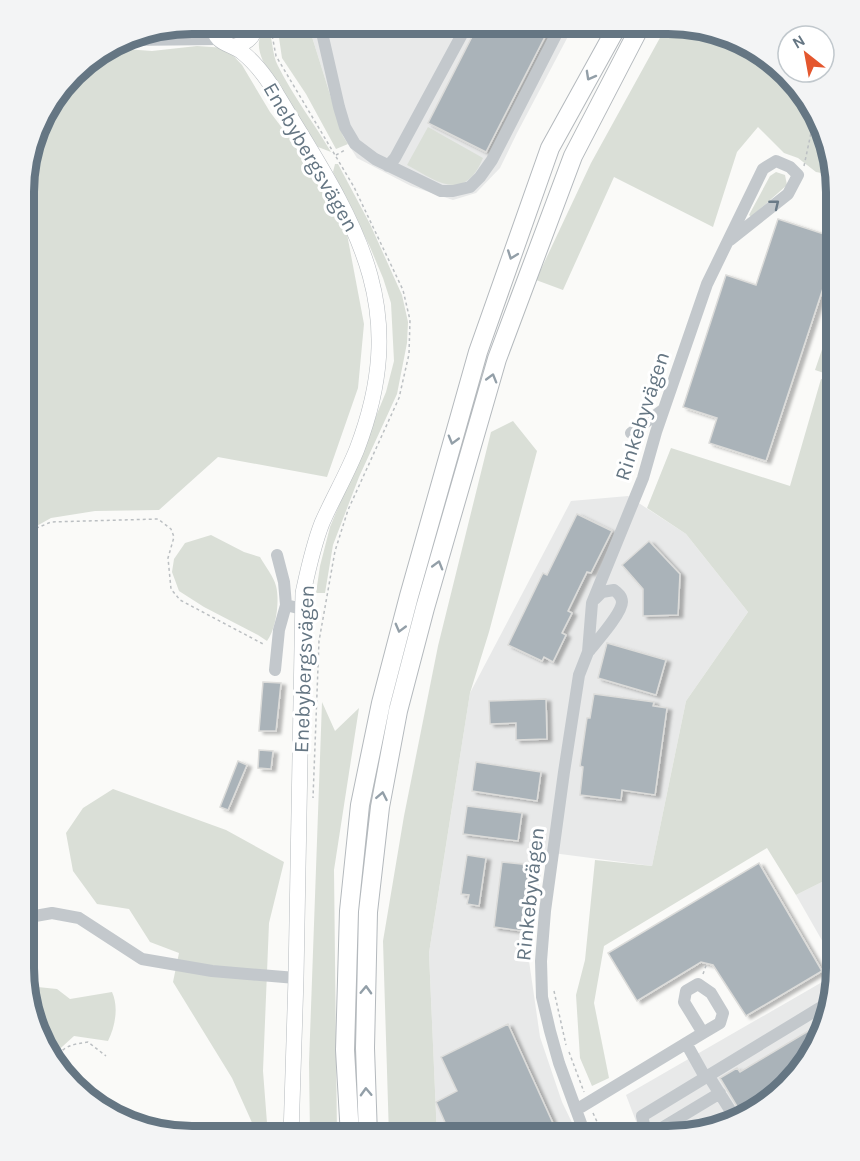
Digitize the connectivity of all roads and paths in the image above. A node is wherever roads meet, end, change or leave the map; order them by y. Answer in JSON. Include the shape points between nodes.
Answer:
{"nodes":[{"id":1,"x":200,"y":35,"type":"edge"},
{"id":2,"x":218,"y":35,"type":"edge"},
{"id":3,"x":250,"y":35,"type":"edge"},
{"id":4,"x":253,"y":35,"type":"edge"},
{"id":5,"x":272,"y":35,"type":"edge"},
{"id":6,"x":323,"y":35,"type":"edge"},
{"id":7,"x":462,"y":35,"type":"edge"},
{"id":8,"x":556,"y":35,"type":"edge"},
{"id":9,"x":612,"y":35,"type":"edge"},
{"id":10,"x":636,"y":35,"type":"edge"},
{"id":11,"x":154,"y":40,"type":"edge"},
{"id":12,"x":236,"y":46,"type":"junction"},
{"id":13,"x":257,"y":64,"type":"junction"},
{"id":14,"x":812,"y":131,"type":"edge"},
{"id":15,"x":355,"y":144,"type":"junction"},
{"id":16,"x":335,"y":155,"type":"junction"},
{"id":17,"x":388,"y":165,"type":"junction"},
{"id":18,"x":797,"y":186,"type":"junction"},
{"id":19,"x":730,"y":240,"type":"junction"},
{"id":20,"x":665,"y":408,"type":"junction"},
{"id":21,"x":631,"y":433,"type":"dead end"},
{"id":22,"x":35,"y":529,"type":"edge"},
{"id":23,"x":277,"y":555,"type":"dead end"},
{"id":24,"x":592,"y":603,"type":"junction"},
{"id":25,"x":286,"y":605,"type":"junction"},
{"id":26,"x":302,"y":609,"type":"junction"},
{"id":27,"x":277,"y":651,"type":"junction"},
{"id":28,"x":588,"y":652,"type":"junction"},
{"id":29,"x":275,"y":670,"type":"dead end"},
{"id":30,"x":313,"y":805,"type":"dead end"},
{"id":31,"x":35,"y":916,"type":"edge"},
{"id":32,"x":707,"y":963,"type":"dead end"},
{"id":33,"x":703,"y":975,"type":"dead end"},
{"id":34,"x":296,"y":978,"type":"junction"},
{"id":35,"x":554,"y":992,"type":"dead end"},
{"id":36,"x":820,"y":1008,"type":"edge"},
{"id":37,"x":703,"y":1033,"type":"dead end"},
{"id":38,"x":686,"y":1043,"type":"junction"},
{"id":39,"x":60,"y":1053,"type":"edge"},
{"id":40,"x":105,"y":1056,"type":"dead end"},
{"id":41,"x":707,"y":1076,"type":"junction"},
{"id":42,"x":720,"y":1093,"type":"junction"},
{"id":43,"x":588,"y":1102,"type":"junction"},
{"id":44,"x":576,"y":1110,"type":"junction"},
{"id":45,"x":729,"y":1114,"type":"edge"},
{"id":46,"x":291,"y":1126,"type":"edge"},
{"id":47,"x":349,"y":1126,"type":"edge"},
{"id":48,"x":368,"y":1126,"type":"edge"},
{"id":49,"x":582,"y":1126,"type":"edge"},
{"id":50,"x":599,"y":1126,"type":"edge"},
{"id":51,"x":644,"y":1126,"type":"edge"},
{"id":52,"x":665,"y":1126,"type":"edge"}],
"edges":[{"from":1,"to":11,"type":"street"},
{"from":2,"to":12,"type":"main road","name":"Enebybergsvägen","via":[[224,44]]},
{"from":3,"to":12,"type":"main road","name":"Enebybergsvägen","via":[[245,43]]},
{"from":4,"to":13,"type":"main road","name":"Enebybergsvägen"},
{"from":5,"to":16,"type":"path","via":[[276,56]]},
{"from":6,"to":15,"type":"street","via":[[345,127]]},
{"from":7,"to":17,"type":"street"},
{"from":8,"to":17,"type":"street","via":[[492,160],[470,187],[441,191]]},
{"from":9,"to":47,"type":"highway","one_way":true,"via":[[550,148],[481,341],[381,703],[360,805],[349,911],[345,1050]]},
{"from":48,"to":10,"type":"highway","one_way":true,"via":[[364,1048],[368,912],[380,807],[398,711],[497,359],[573,156]]},
{"from":12,"to":13,"type":"main road","name":"Enebybergsvägen"},
{"from":13,"to":26,"type":"main road","name":"Enebybergsvägen","via":[[356,232],[371,274],[378,313],[380,348],[374,391],[357,449],[310,560]]},
{"from":14,"to":18,"type":"path"},
{"from":15,"to":16,"type":"path"},
{"from":15,"to":17,"type":"street"},
{"from":16,"to":30,"type":"path","via":[[403,290],[410,320],[410,343],[399,398],[348,510],[335,551],[320,641]]},
{"from":19,"to":18,"type":"street","name":"Rinkebyvägen","one_way":true},
{"from":18,"to":19,"type":"street","name":"Rinkebyvägen","via":[[798,175],[790,167],[777,161],[763,170]]},
{"from":19,"to":20,"type":"street","name":"Rinkebyvägen","via":[[707,284]]},
{"from":20,"to":21,"type":"street"},
{"from":20,"to":24,"type":"street","name":"Rinkebyvägen","via":[[643,478]]},
{"from":22,"to":27,"type":"path","via":[[51,522],[158,519],[171,529],[174,537],[168,558],[171,589],[180,600]]},
{"from":23,"to":25,"type":"street"},
{"from":24,"to":28,"type":"street","name":"Rinkebyvägen"},
{"from":24,"to":28,"type":"street","name":"Rinkebyvägen","via":[[608,590],[617,592],[622,603]]},
{"from":25,"to":26,"type":"street"},
{"from":25,"to":27,"type":"street"},
{"from":26,"to":34,"type":"main road","name":"Enebybergsvägen"},
{"from":27,"to":29,"type":"street"},
{"from":28,"to":44,"type":"street","name":"Rinkebyvägen","via":[[579,675],[564,772],[541,962],[544,1008]]},
{"from":31,"to":34,"type":"street","via":[[52,913],[79,918],[142,959],[212,971]]},
{"from":32,"to":33,"type":"path"},
{"from":34,"to":46,"type":"main road","name":"Enebybergsvägen"},
{"from":35,"to":43,"type":"path","via":[[567,1047]]},
{"from":36,"to":41,"type":"street"},
{"from":37,"to":38,"type":"street"},
{"from":38,"to":41,"type":"street"},
{"from":38,"to":43,"type":"street"},
{"from":39,"to":40,"type":"path","via":[[71,1044],[88,1042]]},
{"from":41,"to":42,"type":"street"},
{"from":41,"to":51,"type":"street","via":[[642,1116]]},
{"from":42,"to":45,"type":"street"},
{"from":42,"to":52,"type":"street"},
{"from":43,"to":44,"type":"street"},
{"from":43,"to":50,"type":"path"},
{"from":44,"to":49,"type":"street","name":"Rinkebyvägen"}]}
